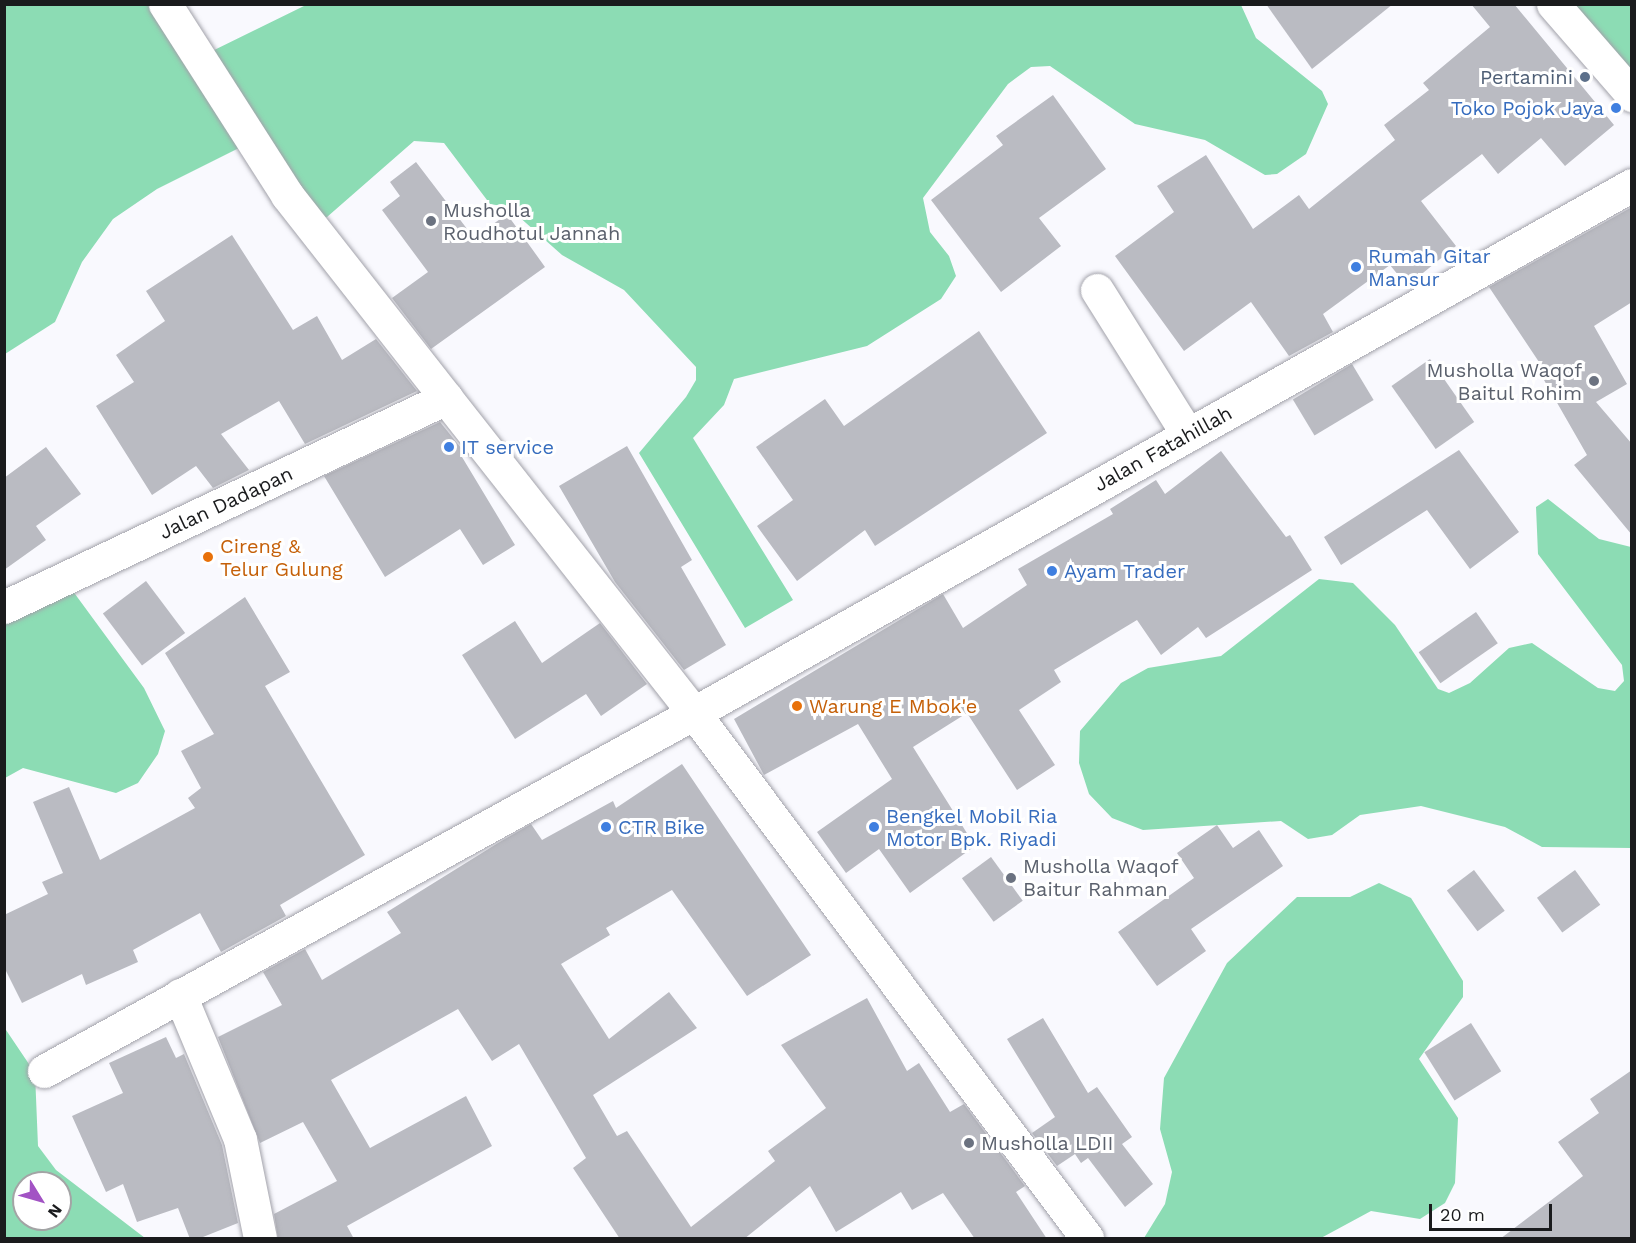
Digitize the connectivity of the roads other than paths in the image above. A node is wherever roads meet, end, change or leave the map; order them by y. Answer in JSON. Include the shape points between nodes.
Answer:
{"nodes":[{"id":1,"x":165,"y":4,"type":"edge"},
{"id":2,"x":1554,"y":4,"type":"edge"},
{"id":3,"x":1632,"y":95,"type":"edge"},
{"id":4,"x":1632,"y":185,"type":"edge"},
{"id":5,"x":1097,"y":290,"type":"dead end"},
{"id":6,"x":446,"y":398,"type":"junction"},
{"id":7,"x":1188,"y":435,"type":"junction"},
{"id":8,"x":4,"y":607,"type":"edge"},
{"id":9,"x":694,"y":713,"type":"junction"},
{"id":10,"x":180,"y":996,"type":"junction"},
{"id":11,"x":44,"y":1071,"type":"dead end"},
{"id":12,"x":260,"y":1239,"type":"edge"},
{"id":13,"x":1087,"y":1239,"type":"edge"}],
"edges":[{"from":1,"to":6,"type":"street","via":[[287,195]]},
{"from":2,"to":3,"type":"street"},
{"from":4,"to":7,"type":"street","name":"Jalan Fatahillah"},
{"from":5,"to":7,"type":"street"},
{"from":6,"to":8,"type":"street","name":"Jalan Dadapan"},
{"from":6,"to":9,"type":"street"},
{"from":7,"to":9,"type":"street","name":"Jalan Fatahillah"},
{"from":9,"to":10,"type":"street","name":"Jalan Fatahillah"},
{"from":9,"to":13,"type":"street"},
{"from":10,"to":11,"type":"street","name":"Jalan Fatahillah"},
{"from":10,"to":12,"type":"street","via":[[240,1139]]}]}
